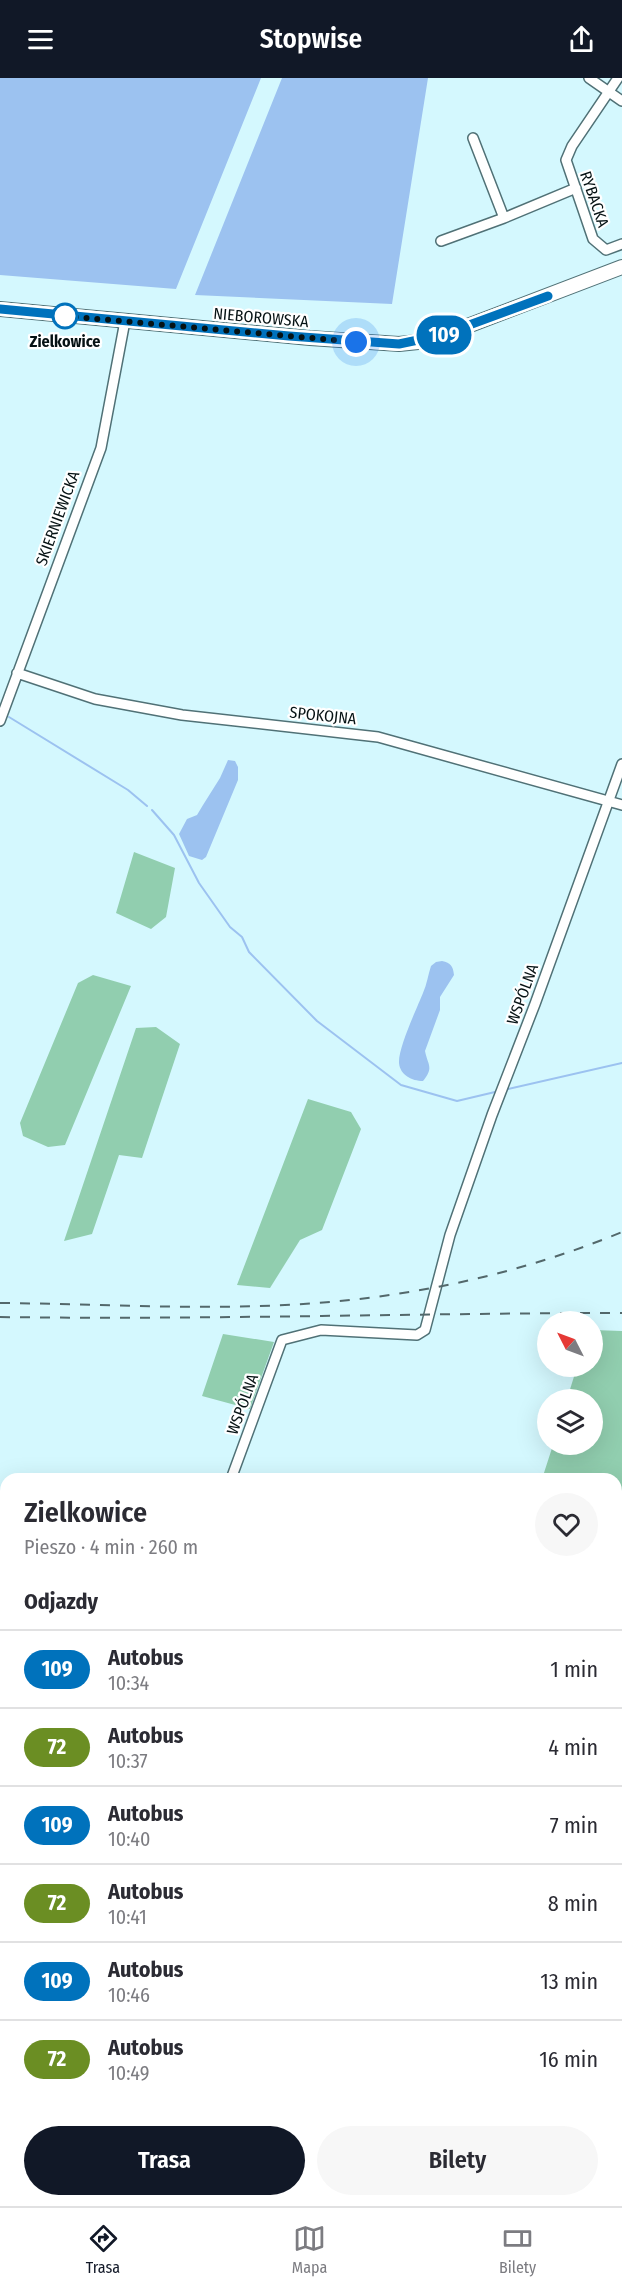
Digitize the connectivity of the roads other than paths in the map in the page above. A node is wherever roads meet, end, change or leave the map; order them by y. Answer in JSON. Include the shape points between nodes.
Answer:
{"nodes":[{"id":1,"x":589,"y":78,"type":"edge"},
{"id":2,"x":618,"y":78,"type":"edge"},
{"id":3,"x":608,"y":92,"type":"junction"},
{"id":4,"x":622,"y":101,"type":"edge"},
{"id":5,"x":473,"y":138,"type":"dead end"},
{"id":6,"x":576,"y":188,"type":"junction"},
{"id":7,"x":504,"y":218,"type":"junction"},
{"id":8,"x":441,"y":242,"type":"dead end"},
{"id":9,"x":622,"y":243,"type":"edge"},
{"id":10,"x":622,"y":267,"type":"edge"},
{"id":11,"x":0,"y":309,"type":"edge"},
{"id":12,"x":125,"y":321,"type":"junction"},
{"id":13,"x":17,"y":673,"type":"junction"},
{"id":14,"x":0,"y":721,"type":"edge"},
{"id":15,"x":622,"y":764,"type":"edge"},
{"id":16,"x":608,"y":801,"type":"junction"},
{"id":17,"x":622,"y":805,"type":"edge"},
{"id":18,"x":233,"y":1473,"type":"edge"}],
"edges":[{"from":1,"to":3,"type":"street"},
{"from":2,"to":3,"type":"street"},
{"from":3,"to":4,"type":"street"},
{"from":3,"to":6,"type":"street","name":"RYBACKA","via":[[566,160]]},
{"from":5,"to":7,"type":"street"},
{"from":6,"to":7,"type":"street"},
{"from":6,"to":9,"type":"street","name":"RYBACKA","via":[[593,239],[606,250]]},
{"from":7,"to":8,"type":"street"},
{"from":10,"to":12,"type":"main road","name":"NIEBOROWSKA","via":[[442,335],[399,344]]},
{"from":11,"to":12,"type":"main road","name":"NIEBOROWSKA"},
{"from":12,"to":13,"type":"street","name":"SKIERNIEWICKA","via":[[101,448]]},
{"from":13,"to":14,"type":"street","name":"SKIERNIEWICKA"},
{"from":13,"to":16,"type":"street","name":"SPOKOJNA","via":[[95,699],[182,715],[378,737]]},
{"from":15,"to":16,"type":"street","name":"WSPÓLNA"},
{"from":16,"to":17,"type":"street","name":"SPOKOJNA"},
{"from":16,"to":18,"type":"street","name":"WSPÓLNA","via":[[450,1235],[424,1332],[417,1335],[321,1330],[282,1340]]}]}
